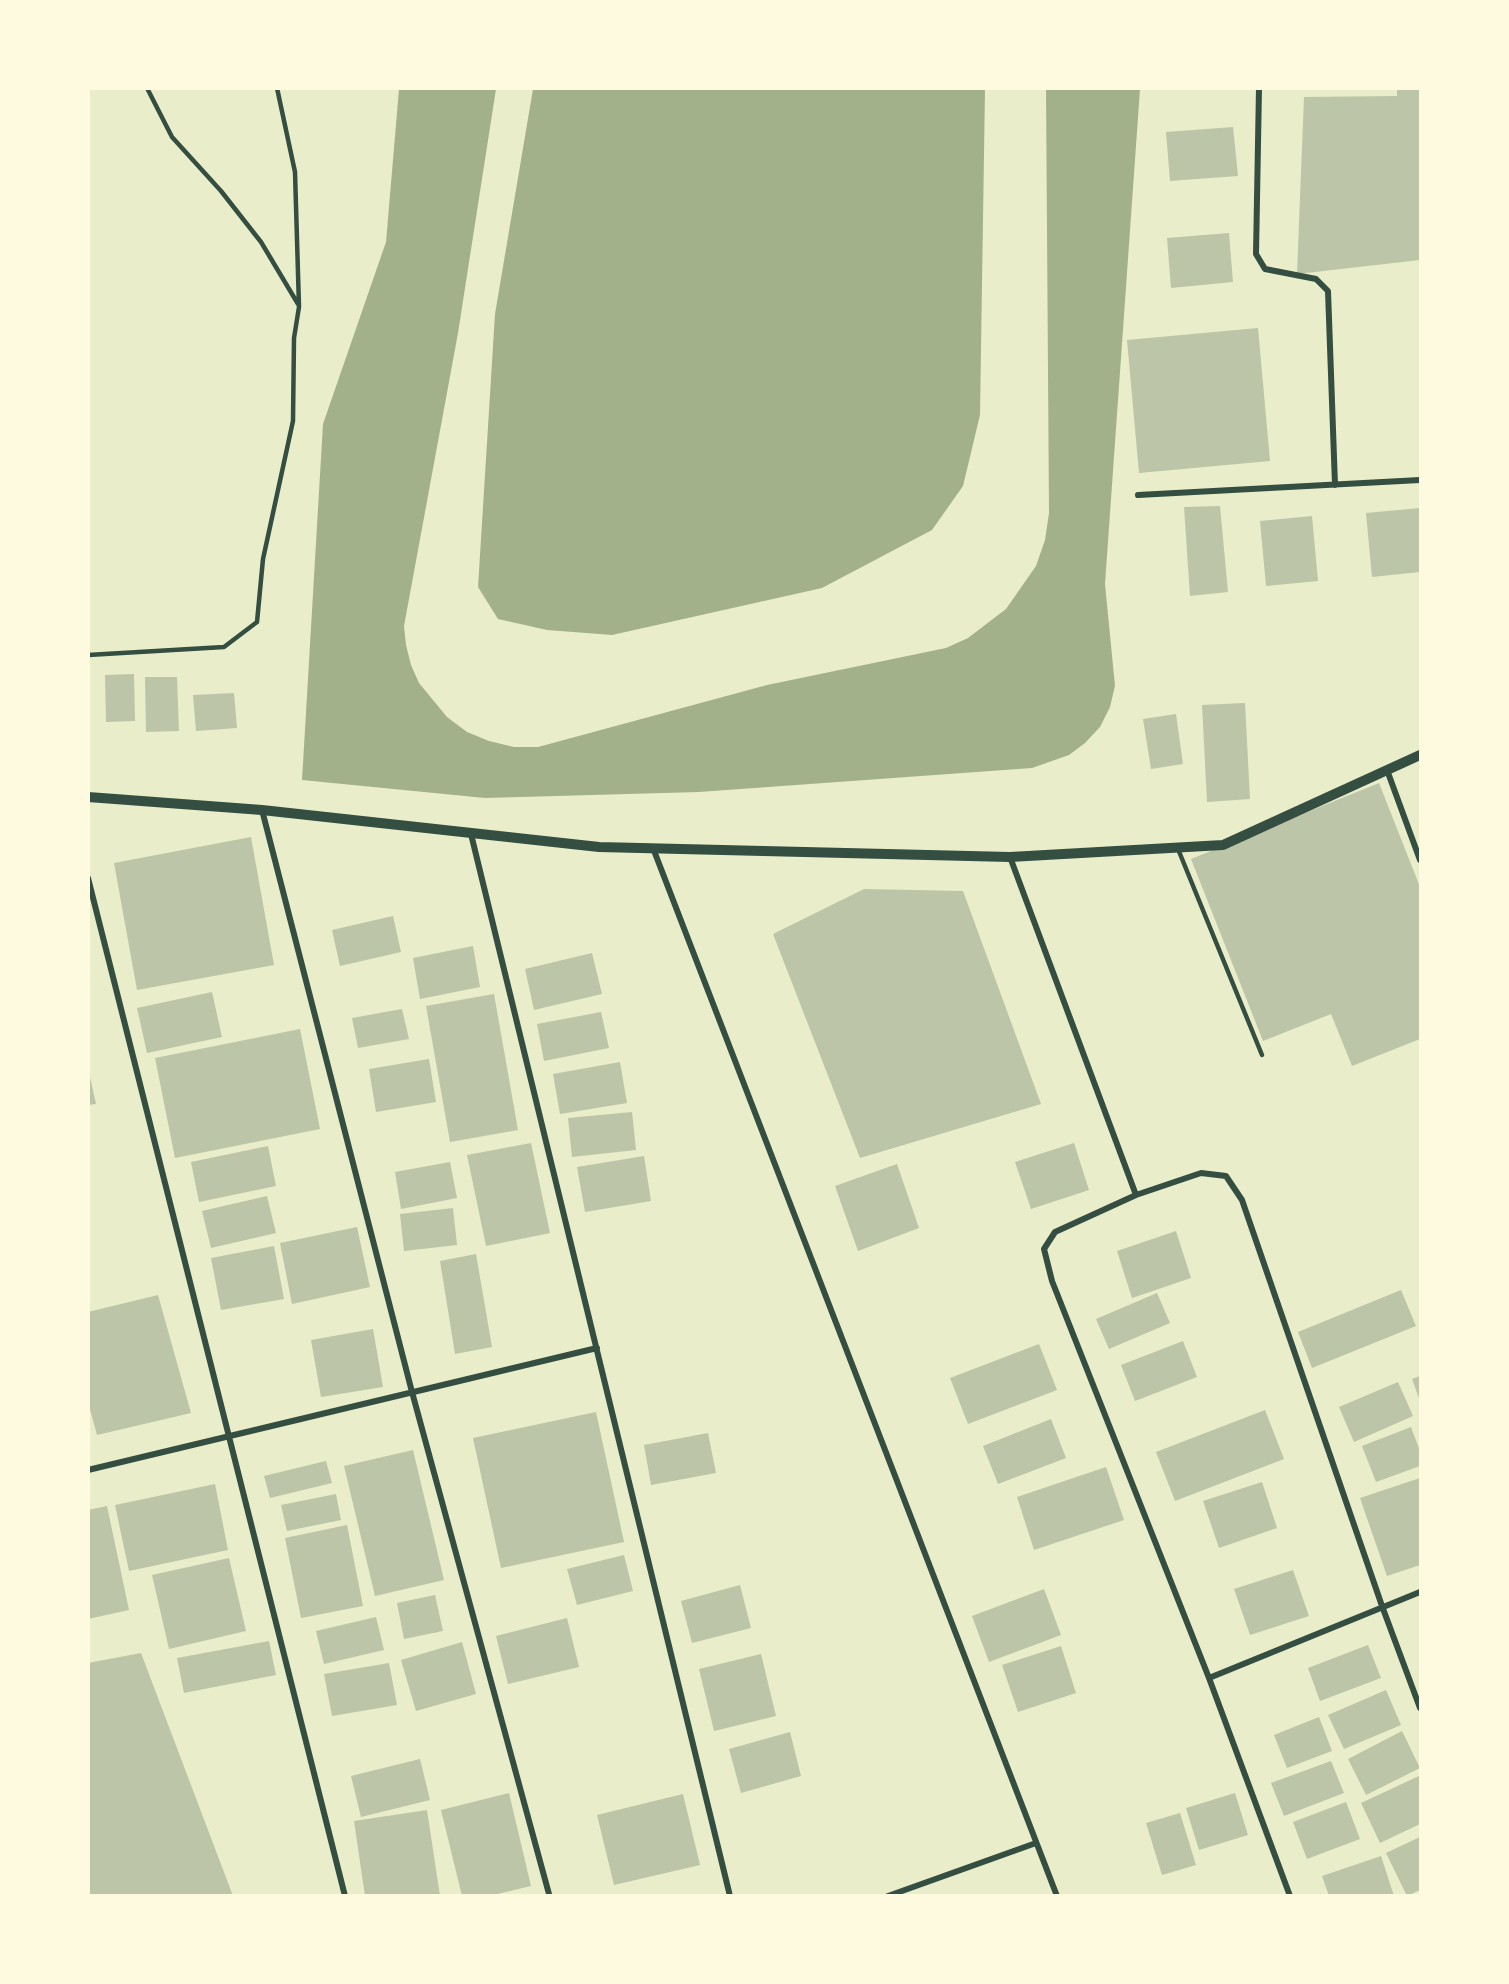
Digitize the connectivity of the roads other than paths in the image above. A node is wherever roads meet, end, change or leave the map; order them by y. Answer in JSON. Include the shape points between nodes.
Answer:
{"nodes":[{"id":1,"x":147,"y":88,"type":"edge"},
{"id":2,"x":277,"y":88,"type":"edge"},
{"id":3,"x":1258,"y":88,"type":"edge"},
{"id":4,"x":299,"y":307,"type":"junction"},
{"id":5,"x":1420,"y":480,"type":"edge"},
{"id":6,"x":1335,"y":485,"type":"junction"},
{"id":7,"x":1138,"y":495,"type":"dead end"},
{"id":8,"x":88,"y":655,"type":"edge"},
{"id":9,"x":1420,"y":755,"type":"edge"},
{"id":10,"x":1387,"y":770,"type":"junction"},
{"id":11,"x":88,"y":797,"type":"edge"},
{"id":12,"x":262,"y":810,"type":"junction"},
{"id":13,"x":471,"y":834,"type":"junction"},
{"id":14,"x":653,"y":848,"type":"junction"},
{"id":15,"x":1178,"y":849,"type":"junction"},
{"id":16,"x":1010,"y":857,"type":"junction"},
{"id":17,"x":1420,"y":860,"type":"edge"},
{"id":18,"x":88,"y":878,"type":"edge"},
{"id":19,"x":1262,"y":1056,"type":"dead end"},
{"id":20,"x":1136,"y":1195,"type":"junction"},
{"id":21,"x":597,"y":1348,"type":"junction"},
{"id":22,"x":412,"y":1392,"type":"junction"},
{"id":23,"x":229,"y":1437,"type":"junction"},
{"id":24,"x":88,"y":1470,"type":"edge"},
{"id":25,"x":1420,"y":1592,"type":"edge"},
{"id":26,"x":1382,"y":1606,"type":"junction"},
{"id":27,"x":1209,"y":1678,"type":"junction"},
{"id":28,"x":1420,"y":1708,"type":"edge"},
{"id":29,"x":1036,"y":1844,"type":"junction"},
{"id":30,"x":549,"y":1894,"type":"edge"},
{"id":31,"x":345,"y":1896,"type":"edge"},
{"id":32,"x":730,"y":1896,"type":"edge"},
{"id":33,"x":888,"y":1896,"type":"edge"},
{"id":34,"x":1057,"y":1896,"type":"edge"},
{"id":35,"x":1290,"y":1896,"type":"edge"}],
"edges":[{"from":1,"to":4,"type":"lane","via":[[172,137],[261,242]]},
{"from":2,"to":4,"type":"lane","via":[[295,172]]},
{"from":3,"to":6,"type":"street","via":[[1256,254],[1265,269],[1316,279],[1328,291]]},
{"from":4,"to":8,"type":"lane","via":[[294,338],[293,421],[263,560],[256,622],[224,647]]},
{"from":5,"to":6,"type":"street"},
{"from":6,"to":7,"type":"street"},
{"from":9,"to":10,"type":"street"},
{"from":10,"to":15,"type":"street","via":[[1223,845]]},
{"from":10,"to":17,"type":"street"},
{"from":11,"to":12,"type":"street"},
{"from":12,"to":13,"type":"street"},
{"from":12,"to":22,"type":"street"},
{"from":13,"to":14,"type":"street"},
{"from":13,"to":21,"type":"street"},
{"from":14,"to":16,"type":"street"},
{"from":14,"to":29,"type":"street"},
{"from":15,"to":16,"type":"street"},
{"from":15,"to":19,"type":"lane"},
{"from":16,"to":20,"type":"street"},
{"from":18,"to":23,"type":"street"},
{"from":20,"to":26,"type":"street","via":[[1201,1173],[1226,1176],[1242,1200]]},
{"from":20,"to":27,"type":"street","via":[[1055,1232],[1044,1249],[1052,1281]]},
{"from":21,"to":22,"type":"street"},
{"from":21,"to":32,"type":"street"},
{"from":22,"to":23,"type":"street"},
{"from":22,"to":30,"type":"street"},
{"from":23,"to":24,"type":"street"},
{"from":23,"to":31,"type":"street"},
{"from":25,"to":26,"type":"street"},
{"from":26,"to":27,"type":"street"},
{"from":26,"to":28,"type":"street"},
{"from":27,"to":35,"type":"street"},
{"from":29,"to":33,"type":"street"},
{"from":29,"to":34,"type":"street"}]}
